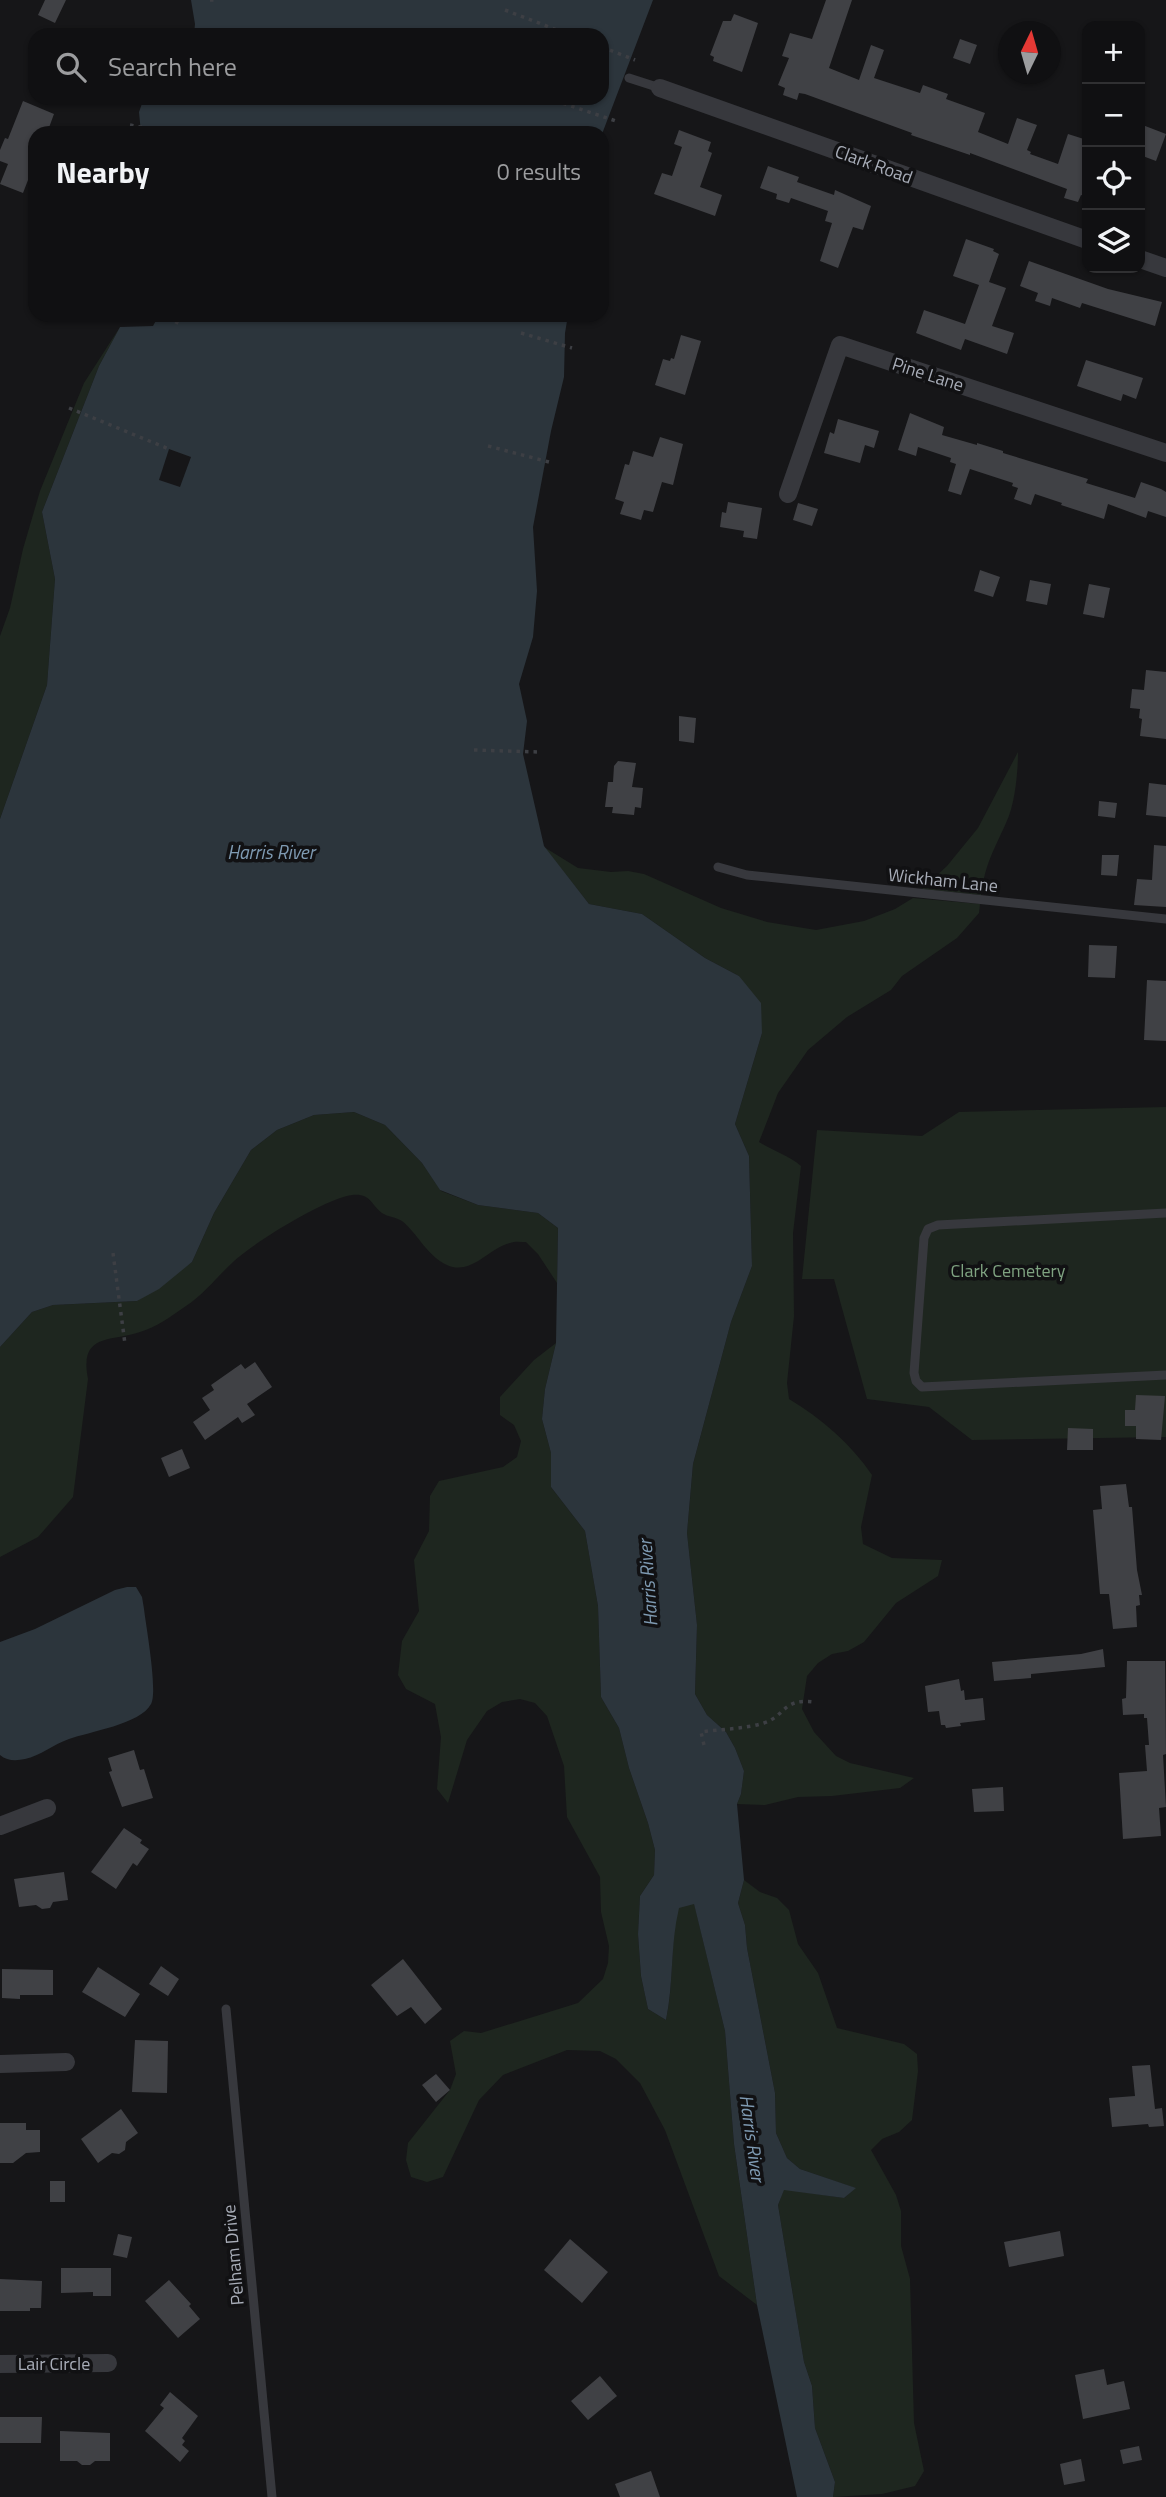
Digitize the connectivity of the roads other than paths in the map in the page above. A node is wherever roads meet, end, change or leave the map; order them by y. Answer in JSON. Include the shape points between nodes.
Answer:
{"nodes":[{"id":1,"x":629,"y":78,"type":"dead end"},
{"id":2,"x":660,"y":88,"type":"joint"},
{"id":3,"x":1082,"y":238,"type":"edge"},
{"id":4,"x":1145,"y":261,"type":"edge"},
{"id":5,"x":1166,"y":268,"type":"edge"},
{"id":6,"x":1166,"y":453,"type":"edge"},
{"id":7,"x":788,"y":494,"type":"dead end"},
{"id":8,"x":718,"y":867,"type":"dead end"},
{"id":9,"x":1166,"y":919,"type":"edge"},
{"id":10,"x":1166,"y":1213,"type":"edge"},
{"id":11,"x":1166,"y":1375,"type":"edge"},
{"id":12,"x":47,"y":1808,"type":"dead end"},
{"id":13,"x":0,"y":1826,"type":"edge"},
{"id":14,"x":226,"y":2009,"type":"dead end"},
{"id":15,"x":65,"y":2062,"type":"dead end"},
{"id":16,"x":0,"y":2064,"type":"edge"},
{"id":17,"x":108,"y":2363,"type":"dead end"},
{"id":18,"x":0,"y":2364,"type":"edge"},
{"id":19,"x":272,"y":2497,"type":"edge"}],
"edges":[{"from":1,"to":2,"type":"lane"},
{"from":2,"to":3,"type":"street","name":"Clark Road"},
{"from":4,"to":5,"type":"street"},
{"from":6,"to":7,"type":"street","name":"Pine Lane","via":[[840,345]]},
{"from":8,"to":9,"type":"lane","name":"Wickham Lane","via":[[760,876]]},
{"from":10,"to":11,"type":"lane","via":[[928,1229],[914,1373],[922,1387]]},
{"from":12,"to":13,"type":"street"},
{"from":14,"to":19,"type":"lane","name":"Pelham Drive"},
{"from":15,"to":16,"type":"street"},
{"from":17,"to":18,"type":"street","name":"Lair Circle"}]}
